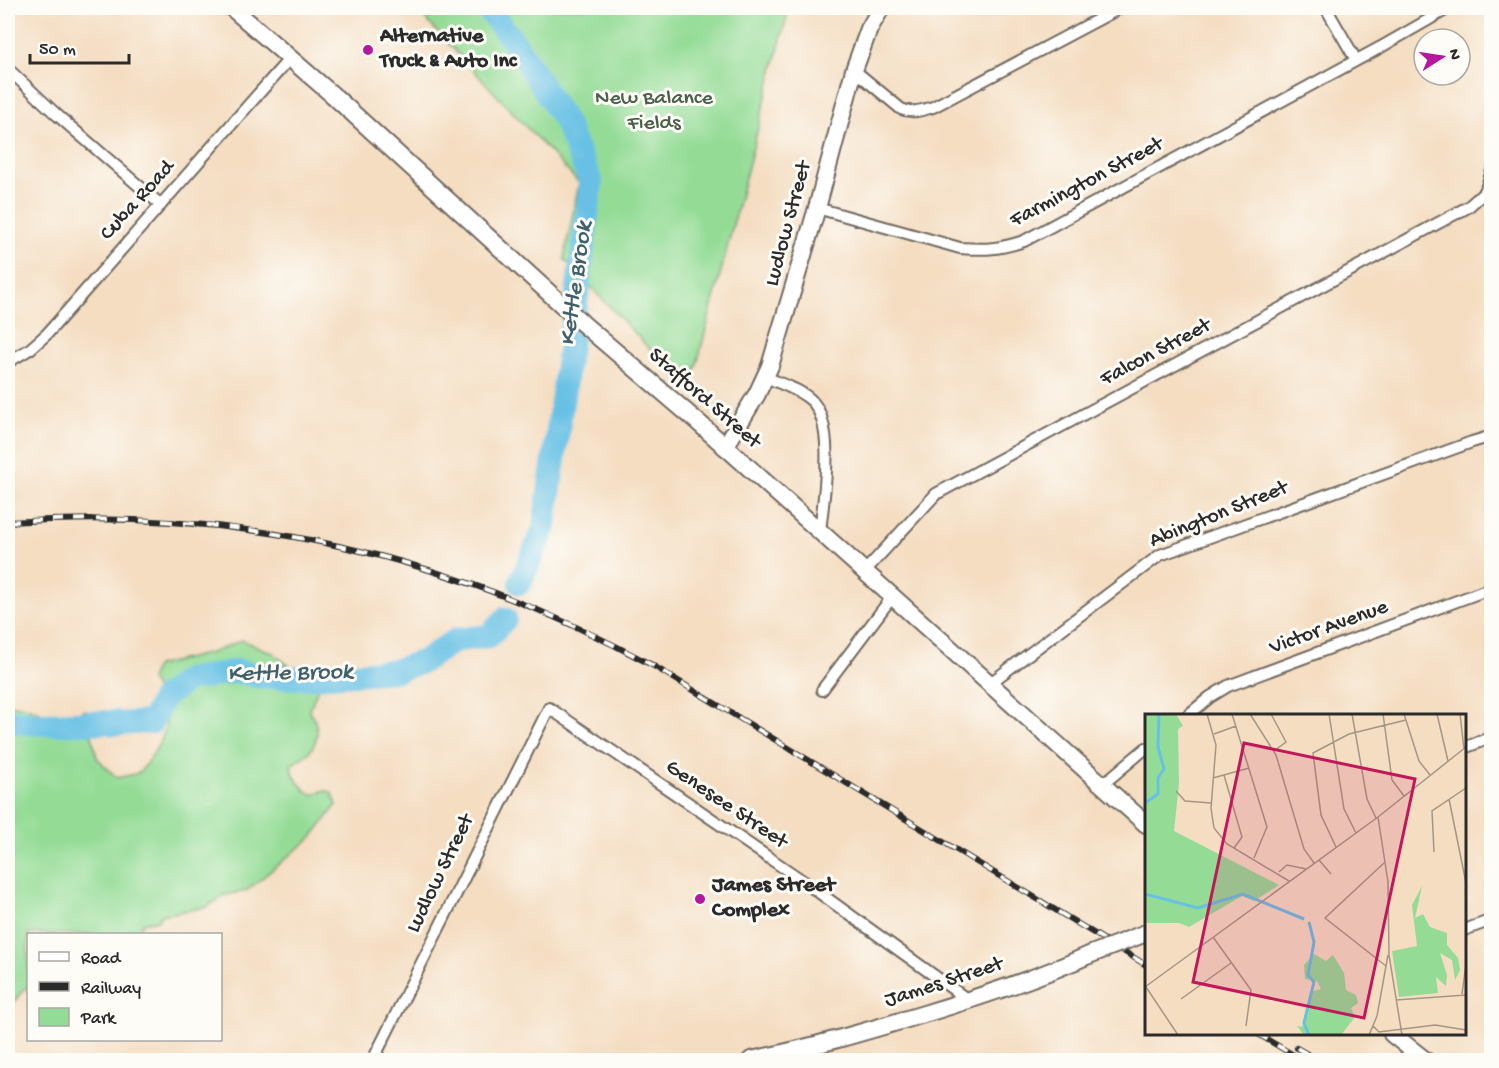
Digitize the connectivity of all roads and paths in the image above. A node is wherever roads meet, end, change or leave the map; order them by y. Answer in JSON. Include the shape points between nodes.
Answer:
{"nodes":[{"id":1,"x":232,"y":8,"type":"edge"},
{"id":2,"x":881,"y":8,"type":"edge"},
{"id":3,"x":1120,"y":8,"type":"edge"},
{"id":4,"x":1326,"y":8,"type":"edge"},
{"id":5,"x":1449,"y":8,"type":"edge"},
{"id":6,"x":290,"y":58,"type":"junction"},
{"id":7,"x":1356,"y":60,"type":"junction"},
{"id":8,"x":8,"y":69,"type":"edge"},
{"id":9,"x":855,"y":70,"type":"junction"},
{"id":10,"x":1491,"y":171,"type":"edge"},
{"id":11,"x":1488,"y":193,"type":"edge"},
{"id":12,"x":161,"y":205,"type":"junction"},
{"id":13,"x":818,"y":208,"type":"junction"},
{"id":14,"x":8,"y":362,"type":"edge"},
{"id":15,"x":766,"y":377,"type":"junction"},
{"id":16,"x":1491,"y":436,"type":"edge"},
{"id":17,"x":725,"y":447,"type":"junction"},
{"id":18,"x":820,"y":532,"type":"junction"},
{"id":19,"x":864,"y":572,"type":"junction"},
{"id":20,"x":1491,"y":588,"type":"edge"},
{"id":21,"x":891,"y":597,"type":"junction"},
{"id":22,"x":989,"y":684,"type":"junction"},
{"id":23,"x":822,"y":690,"type":"dead end"},
{"id":24,"x":549,"y":708,"type":"joint"},
{"id":25,"x":1190,"y":714,"type":"edge"},
{"id":26,"x":1491,"y":737,"type":"edge"},
{"id":27,"x":1466,"y":747,"type":"edge"},
{"id":28,"x":1145,"y":749,"type":"edge"},
{"id":29,"x":1102,"y":785,"type":"junction"},
{"id":30,"x":1145,"y":823,"type":"edge"},
{"id":31,"x":1491,"y":920,"type":"edge"},
{"id":32,"x":1466,"y":929,"type":"edge"},
{"id":33,"x":1145,"y":933,"type":"edge"},
{"id":34,"x":968,"y":1000,"type":"junction"},
{"id":35,"x":1393,"y":1035,"type":"edge"},
{"id":36,"x":373,"y":1060,"type":"edge"},
{"id":37,"x":751,"y":1060,"type":"edge"},
{"id":38,"x":1425,"y":1060,"type":"edge"}],
"edges":[{"from":1,"to":6,"type":"main road","name":"Stafford Street"},
{"from":2,"to":9,"type":"main road","name":"Ludlow Street"},
{"from":3,"to":9,"type":"street","via":[[922,110],[901,109]]},
{"from":4,"to":7,"type":"street"},
{"from":5,"to":7,"type":"street","name":"Farmington Street"},
{"from":6,"to":12,"type":"street","name":"Cuba Road"},
{"from":6,"to":17,"type":"main road","name":"Stafford Street"},
{"from":7,"to":13,"type":"street","name":"Farmington Street","via":[[1024,241],[1002,248],[960,248]]},
{"from":8,"to":12,"type":"street"},
{"from":9,"to":13,"type":"main road","name":"Ludlow Street"},
{"from":10,"to":11,"type":"street"},
{"from":11,"to":19,"type":"street","name":"Falcon Street","via":[[936,494]]},
{"from":12,"to":14,"type":"street","name":"Cuba Road","via":[[47,334]]},
{"from":13,"to":15,"type":"main road","name":"Ludlow Street"},
{"from":15,"to":17,"type":"main road","name":"Ludlow Street"},
{"from":15,"to":18,"type":"street","via":[[802,393],[820,415],[826,440]]},
{"from":16,"to":22,"type":"street","name":"Abington Street","via":[[1160,555]]},
{"from":17,"to":18,"type":"main road","name":"Stafford Street"},
{"from":18,"to":19,"type":"main road","name":"Stafford Street"},
{"from":19,"to":21,"type":"main road","name":"Stafford Street"},
{"from":20,"to":25,"type":"street","name":"Victor Avenue","via":[[1228,686]]},
{"from":21,"to":22,"type":"main road","name":"Stafford Street"},
{"from":21,"to":23,"type":"street"},
{"from":22,"to":29,"type":"main road","name":"Stafford Street"},
{"from":24,"to":34,"type":"street","name":"Genesee Street","via":[[803,881]]},
{"from":24,"to":36,"type":"street","name":"Ludlow Street"},
{"from":26,"to":27,"type":"street"},
{"from":28,"to":29,"type":"street"},
{"from":29,"to":30,"type":"main road","name":"Stafford Street"},
{"from":31,"to":32,"type":"street"},
{"from":33,"to":34,"type":"main road","name":"James Street","bridge":true},
{"from":34,"to":37,"type":"main road","name":"James Street","via":[[846,1038]]},
{"from":35,"to":38,"type":"main road"}]}
